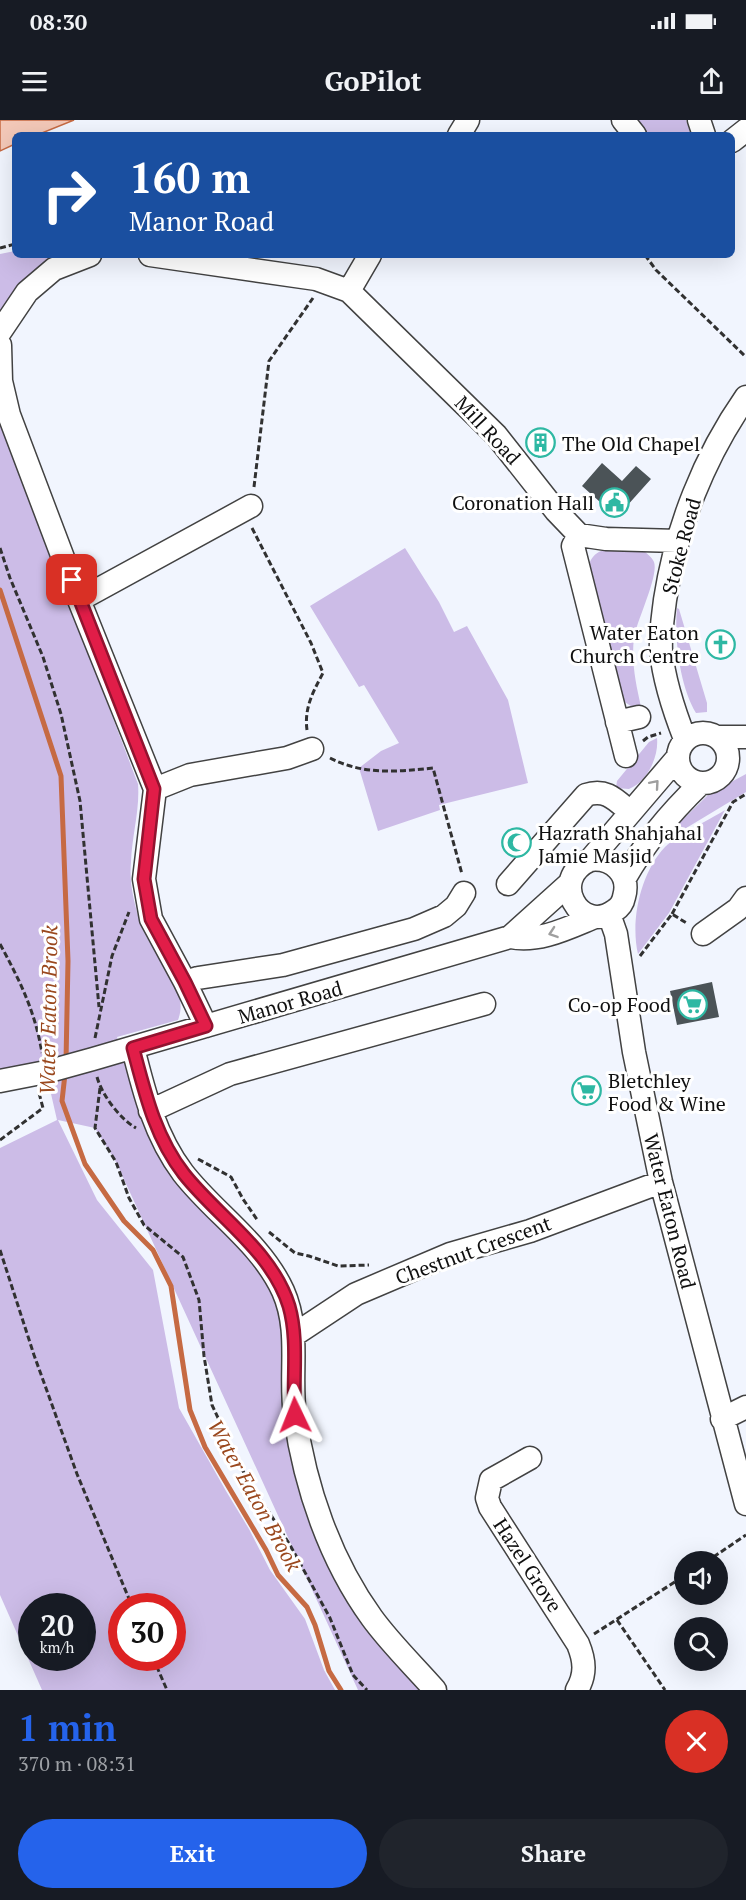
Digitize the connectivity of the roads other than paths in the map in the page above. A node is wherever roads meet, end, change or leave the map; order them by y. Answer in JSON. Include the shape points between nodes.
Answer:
{"nodes":[{"id":1,"x":623,"y":120,"type":"edge"},
{"id":2,"x":633,"y":132,"type":"edge"},
{"id":3,"x":82,"y":258,"type":"edge"},
{"id":4,"x":171,"y":258,"type":"edge"},
{"id":5,"x":368,"y":258,"type":"edge"},
{"id":6,"x":349,"y":291,"type":"junction"},
{"id":7,"x":0,"y":332,"type":"edge"},
{"id":8,"x":0,"y":345,"type":"edge"},
{"id":9,"x":746,"y":396,"type":"edge"},
{"id":10,"x":247,"y":508,"type":"road end"},
{"id":11,"x":579,"y":535,"type":"junction"},
{"id":12,"x":678,"y":541,"type":"junction"},
{"id":13,"x":79,"y":600,"type":"junction"},
{"id":14,"x":719,"y":737,"type":"junction"},
{"id":15,"x":746,"y":737,"type":"edge"},
{"id":16,"x":681,"y":748,"type":"junction"},
{"id":17,"x":312,"y":749,"type":"road end"},
{"id":18,"x":626,"y":756,"type":"dead end"},
{"id":19,"x":736,"y":765,"type":"edge"},
{"id":20,"x":701,"y":783,"type":"junction"},
{"id":21,"x":154,"y":789,"type":"junction"},
{"id":22,"x":630,"y":812,"type":"junction"},
{"id":23,"x":590,"y":860,"type":"junction"},
{"id":24,"x":625,"y":879,"type":"junction"},
{"id":25,"x":570,"y":883,"type":"junction"},
{"id":26,"x":508,"y":884,"type":"dead end"},
{"id":27,"x":464,"y":893,"type":"road end"},
{"id":28,"x":746,"y":898,"type":"edge"},
{"id":29,"x":602,"y":915,"type":"junction"},
{"id":30,"x":704,"y":934,"type":"road end"},
{"id":31,"x":510,"y":937,"type":"junction"},
{"id":32,"x":185,"y":982,"type":"junction"},
{"id":33,"x":484,"y":1004,"type":"dead end"},
{"id":34,"x":206,"y":1026,"type":"junction"},
{"id":35,"x":133,"y":1048,"type":"junction"},
{"id":36,"x":0,"y":1081,"type":"edge"},
{"id":37,"x":150,"y":1111,"type":"junction"},
{"id":38,"x":661,"y":1182,"type":"junction"},
{"id":39,"x":294,"y":1335,"type":"junction"},
{"id":40,"x":746,"y":1407,"type":"edge"},
{"id":41,"x":722,"y":1419,"type":"junction"},
{"id":42,"x":530,"y":1458,"type":"dead end"},
{"id":43,"x":746,"y":1504,"type":"edge"},
{"id":44,"x":435,"y":1690,"type":"edge"},
{"id":45,"x":577,"y":1690,"type":"edge"}],
"edges":[{"from":1,"to":2,"type":"street"},
{"from":3,"to":7,"type":"street","via":[[54,269],[27,292]]},
{"from":4,"to":6,"type":"street","via":[[316,279]]},
{"from":5,"to":6,"type":"street"},
{"from":6,"to":11,"type":"street","name":"Mill Road","via":[[496,435]]},
{"from":8,"to":13,"type":"street","via":[[1,381],[9,415]]},
{"from":9,"to":12,"type":"street","name":"Stoke Road","via":[[708,462]]},
{"from":10,"to":13,"type":"street"},
{"from":11,"to":12,"type":"street"},
{"from":11,"to":18,"type":"street","via":[[573,546],[628,719]]},
{"from":12,"to":16,"type":"street","name":"Stoke Road","via":[[666,593],[661,649]]},
{"from":13,"to":21,"type":"street"},
{"from":14,"to":15,"type":"street"},
{"from":14,"to":16,"type":"street","via":[[705,732],[691,735]]},
{"from":14,"to":19,"type":"street"},
{"from":16,"to":20,"type":"street","via":[[679,765],[687,777]]},
{"from":22,"to":16,"type":"street","one_way":true},
{"from":17,"to":21,"type":"street","via":[[287,758],[190,775]]},
{"from":19,"to":20,"type":"street","via":[[717,779]]},
{"from":20,"to":24,"type":"street","via":[[657,829]]},
{"from":21,"to":32,"type":"street","via":[[144,879],[146,895],[151,919]]},
{"from":22,"to":23,"type":"street"},
{"from":22,"to":26,"type":"street","via":[[609,794],[586,795]]},
{"from":23,"to":24,"type":"street","via":[[610,862]]},
{"from":23,"to":25,"type":"street","via":[[574,872]]},
{"from":24,"to":29,"type":"street","via":[[626,892],[618,909]]},
{"from":25,"to":29,"type":"street","via":[[574,904],[585,914]]},
{"from":25,"to":31,"type":"street","name":"Manor Road"},
{"from":27,"to":32,"type":"street","via":[[444,916],[414,929],[283,965]]},
{"from":28,"to":30,"type":"street","via":[[738,909]]},
{"from":29,"to":31,"type":"street","name":"Manor Road","one_way":true,"via":[[538,938]]},
{"from":29,"to":38,"type":"street","name":"Water Eaton Road","via":[[616,934],[634,1052]]},
{"from":31,"to":34,"type":"street","name":"Manor Road"},
{"from":32,"to":34,"type":"street"},
{"from":33,"to":37,"type":"street","via":[[230,1074]]},
{"from":34,"to":35,"type":"street","name":"Manor Road"},
{"from":35,"to":36,"type":"street","name":"Manor Road"},
{"from":35,"to":37,"type":"street"},
{"from":37,"to":39,"type":"street","via":[[162,1140],[184,1174],[251,1244],[273,1273],[289,1306]]},
{"from":38,"to":39,"type":"street","name":"Chestnut Crescent","via":[[530,1231],[450,1254],[356,1294]]},
{"from":38,"to":41,"type":"street","name":"Water Eaton Road"},
{"from":39,"to":44,"type":"street","via":[[295,1415],[307,1473],[328,1539],[372,1618]]},
{"from":40,"to":41,"type":"street"},
{"from":41,"to":43,"type":"street","name":"Water Eaton Road"},
{"from":42,"to":45,"type":"street","name":"Hazel Grove","via":[[491,1480],[487,1498],[578,1644],[585,1669]]}]}
